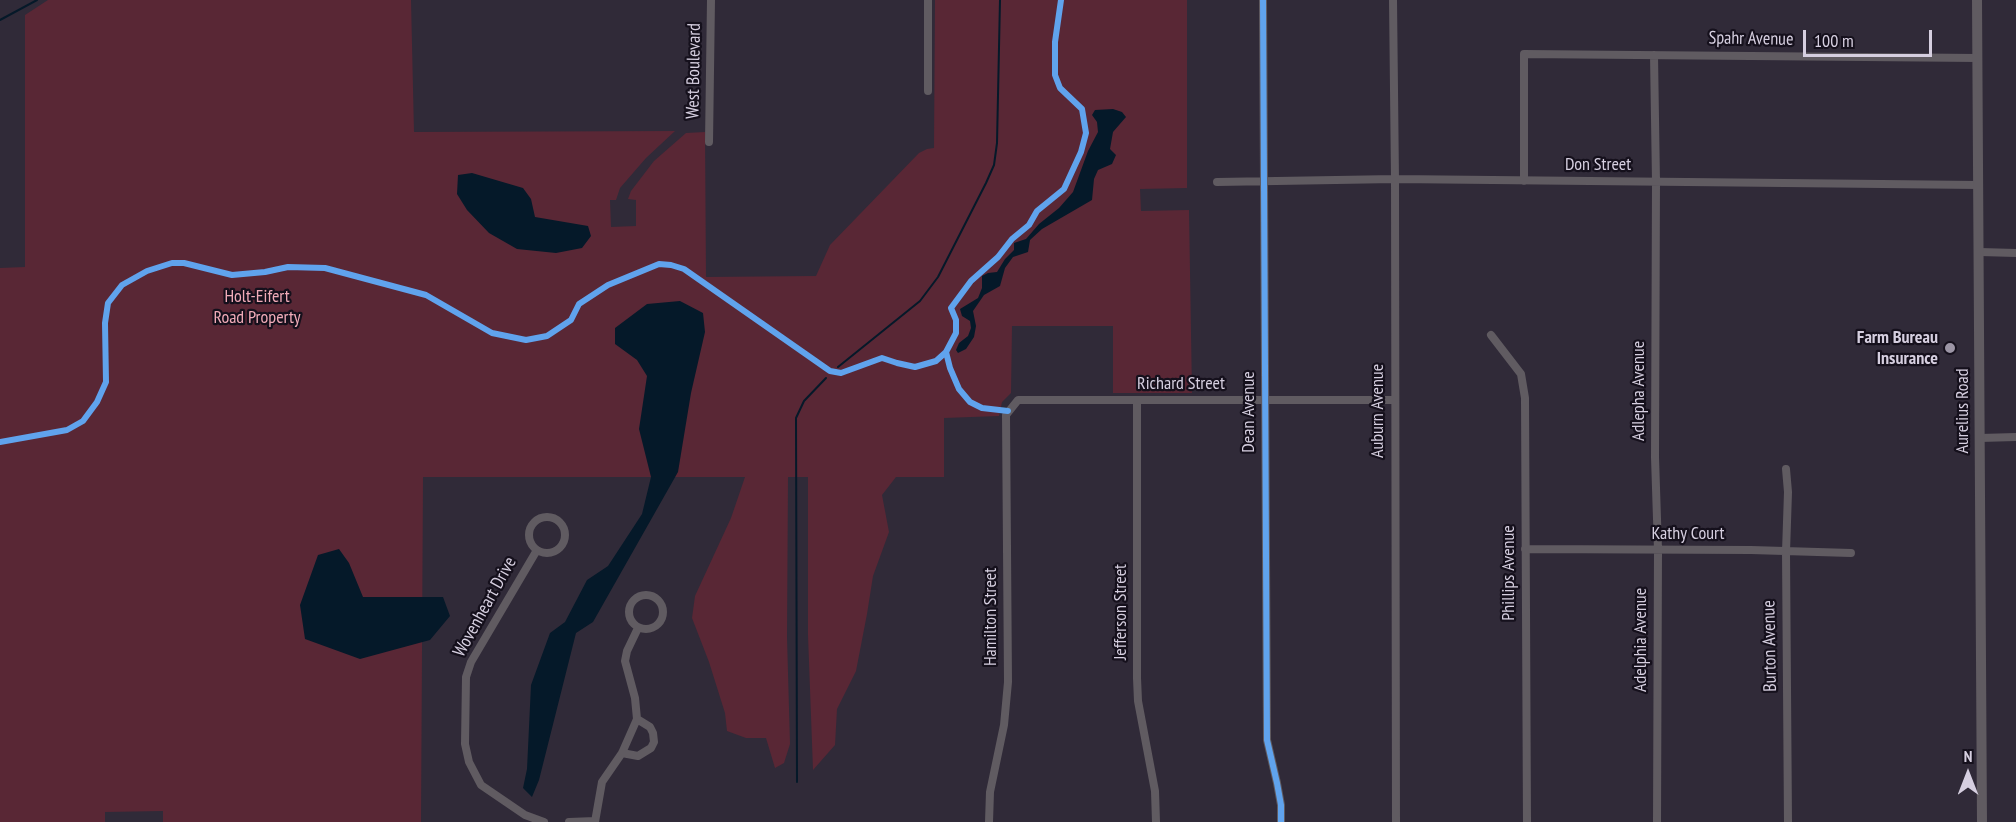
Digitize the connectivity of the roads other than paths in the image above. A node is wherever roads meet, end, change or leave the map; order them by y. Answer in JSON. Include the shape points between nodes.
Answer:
{"nodes":[{"id":1,"x":711,"y":0,"type":"edge"},
{"id":2,"x":928,"y":0,"type":"edge"},
{"id":3,"x":1263,"y":0,"type":"edge"},
{"id":4,"x":1393,"y":0,"type":"edge"},
{"id":5,"x":1977,"y":0,"type":"edge"},
{"id":6,"x":1654,"y":55,"type":"junction"},
{"id":7,"x":1977,"y":58,"type":"junction"},
{"id":8,"x":928,"y":92,"type":"dead end"},
{"id":9,"x":710,"y":142,"type":"dead end"},
{"id":10,"x":1395,"y":179,"type":"junction"},
{"id":11,"x":1524,"y":181,"type":"junction"},
{"id":12,"x":1217,"y":182,"type":"dead end"},
{"id":13,"x":1264,"y":182,"type":"junction"},
{"id":14,"x":1656,"y":182,"type":"junction"},
{"id":15,"x":1979,"y":184,"type":"junction"},
{"id":16,"x":1980,"y":252,"type":"junction"},
{"id":17,"x":2016,"y":253,"type":"edge"},
{"id":18,"x":1491,"y":335,"type":"dead end"},
{"id":19,"x":1137,"y":400,"type":"junction"},
{"id":20,"x":1264,"y":400,"type":"junction"},
{"id":21,"x":1395,"y":400,"type":"junction"},
{"id":22,"x":1008,"y":411,"type":"joint"},
{"id":23,"x":2016,"y":437,"type":"edge"},
{"id":24,"x":1980,"y":438,"type":"junction"},
{"id":25,"x":1655,"y":457,"type":"joint"},
{"id":26,"x":1786,"y":469,"type":"dead end"},
{"id":27,"x":1525,"y":549,"type":"junction"},
{"id":28,"x":537,"y":550,"type":"junction"},
{"id":29,"x":1658,"y":550,"type":"junction"},
{"id":30,"x":1786,"y":552,"type":"junction"},
{"id":31,"x":1851,"y":554,"type":"dead end"},
{"id":32,"x":638,"y":628,"type":"junction"},
{"id":33,"x":637,"y":719,"type":"junction"},
{"id":34,"x":622,"y":753,"type":"junction"},
{"id":35,"x":595,"y":821,"type":"edge"},
{"id":36,"x":544,"y":822,"type":"edge"},
{"id":37,"x":569,"y":822,"type":"edge"},
{"id":38,"x":990,"y":822,"type":"edge"},
{"id":39,"x":1156,"y":822,"type":"edge"},
{"id":40,"x":1281,"y":822,"type":"edge"},
{"id":41,"x":1396,"y":822,"type":"edge"},
{"id":42,"x":1527,"y":822,"type":"edge"},
{"id":43,"x":1657,"y":822,"type":"edge"},
{"id":44,"x":1788,"y":822,"type":"edge"},
{"id":45,"x":1982,"y":822,"type":"edge"}],
"edges":[{"from":1,"to":9,"type":"street","name":"West Boulevard"},
{"from":2,"to":8,"type":"street"},
{"from":3,"to":13,"type":"street","name":"Dean Avenue"},
{"from":4,"to":10,"type":"street","name":"Auburn Avenue"},
{"from":5,"to":7,"type":"street","name":"Aurelius Road"},
{"from":6,"to":7,"type":"street","name":"Spahr Avenue"},
{"from":6,"to":11,"type":"street","name":"Spahr Avenue","via":[[1524,54]]},
{"from":6,"to":14,"type":"street"},
{"from":7,"to":15,"type":"street","name":"Aurelius Road"},
{"from":10,"to":11,"type":"street","name":"Don Street"},
{"from":10,"to":13,"type":"street","name":"Don Street"},
{"from":10,"to":21,"type":"street","name":"Auburn Avenue"},
{"from":11,"to":14,"type":"street","name":"Don Street"},
{"from":12,"to":13,"type":"street","name":"Don Street"},
{"from":13,"to":20,"type":"street","name":"Dean Avenue"},
{"from":14,"to":15,"type":"street","name":"Don Street"},
{"from":14,"to":25,"type":"street","name":"Adlepha Avenue"},
{"from":15,"to":16,"type":"street","name":"Aurelius Road"},
{"from":16,"to":17,"type":"street"},
{"from":16,"to":24,"type":"street","name":"Aurelius Road"},
{"from":18,"to":27,"type":"street","name":"Phillips Avenue","via":[[1521,374],[1524,385]]},
{"from":19,"to":20,"type":"street","name":"Richard Street"},
{"from":19,"to":22,"type":"street","name":"Richard Street","via":[[1018,399]]},
{"from":19,"to":39,"type":"street","name":"Jefferson Street","via":[[1138,701],[1155,791]]},
{"from":20,"to":21,"type":"street","name":"Richard Street"},
{"from":20,"to":40,"type":"street","name":"Dean Avenue","via":[[1267,740]]},
{"from":21,"to":41,"type":"street","name":"Auburn Avenue"},
{"from":22,"to":38,"type":"street","name":"Hamilton Street","via":[[1008,682],[990,792]]},
{"from":23,"to":24,"type":"street"},
{"from":24,"to":45,"type":"street","name":"Aurelius Road"},
{"from":25,"to":29,"type":"street","name":"Adelphia Avenue"},
{"from":26,"to":30,"type":"street","name":"Burton Avenue"},
{"from":27,"to":29,"type":"street","name":"Kathy Court"},
{"from":27,"to":42,"type":"street","name":"Phillips Avenue"},
{"from":28,"to":28,"type":"street","name":"Wovenheart Drive","via":[[530,541],[531,525],[549,516],[559,521],[566,536],[560,547],[550,553]]},
{"from":28,"to":36,"type":"street","name":"Wovenheart Drive","via":[[471,662],[466,677],[465,744],[481,785],[525,815]]},
{"from":29,"to":30,"type":"street","name":"Kathy Court"},
{"from":29,"to":43,"type":"street","name":"Adelphia Avenue"},
{"from":30,"to":31,"type":"street","name":"Kathy Court"},
{"from":30,"to":44,"type":"street","name":"Burton Avenue"},
{"from":32,"to":32,"type":"street","via":[[628,614],[630,603],[644,594],[655,597],[662,606],[662,618],[655,627]]},
{"from":32,"to":33,"type":"street","via":[[625,661]]},
{"from":33,"to":34,"type":"street"},
{"from":33,"to":34,"type":"street","via":[[650,727],[654,742],[638,756]]},
{"from":34,"to":35,"type":"street","via":[[602,782]]},
{"from":35,"to":37,"type":"street"}]}
